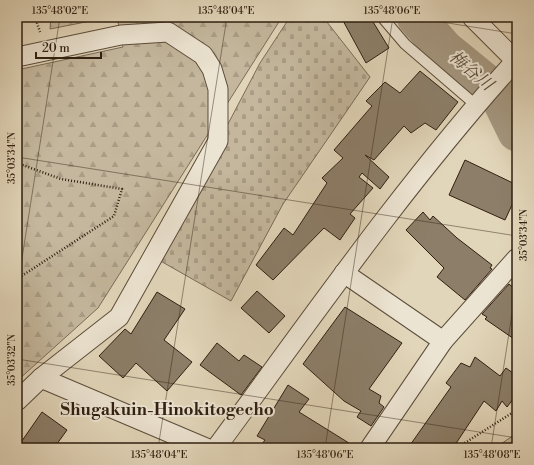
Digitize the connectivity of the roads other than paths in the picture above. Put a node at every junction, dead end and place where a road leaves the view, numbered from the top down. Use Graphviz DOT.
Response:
graph roads {
  1 [pos="382,17"];
  2 [pos="472,17"];
  3 [pos="17,57"];
  4 [pos="516,60"];
  5 [pos="477,106"];
  6 [pos="517,258"];
  7 [pos="344,273"];
  8 [pos="443,341"];
  9 [pos="41,378"];
  10 [pos="17,402"];
  11 [pos="206,448"];
  12 [pos="216,448"];
  13 [pos="370,448"];
  1 -- 5 [label="lane"];
  2 -- 4 [label="street"];
  3 -- 9 [label="street"];
  4 -- 5 [label="street"];
  5 -- 7 [label="street"];
  6 -- 8 [label="street"];
  7 -- 8 [label="street"];
  7 -- 12 [label="street"];
  8 -- 13 [label="street"];
  9 -- 10 [label="street"];
  9 -- 11 [label="street"];
}
